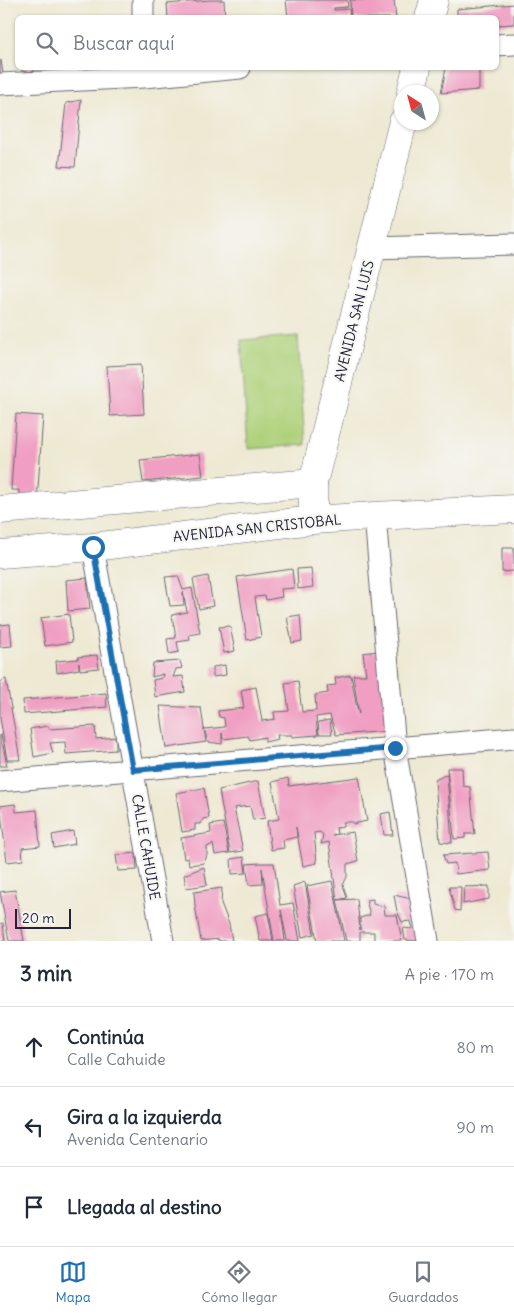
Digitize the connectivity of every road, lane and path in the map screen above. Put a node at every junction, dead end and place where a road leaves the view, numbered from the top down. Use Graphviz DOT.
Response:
graph roads {
  1 [pos="143,0"];
  2 [pos="434,0"];
  3 [pos="143,15"];
  4 [pos="431,15"];
  5 [pos="514,44"];
  6 [pos="499,45"];
  7 [pos="192,70"];
  8 [pos="416,70"];
  9 [pos="144,72"];
  10 [pos="0,84"];
  11 [pos="413,85"];
  12 [pos="401,130"];
  13 [pos="514,244"];
  14 [pos="372,248"];
  15 [pos="313,483"];
  16 [pos="10,509"];
  17 [pos="514,509"];
  18 [pos="374,516"];
  19 [pos="312,520"];
  20 [pos="93,547"];
  21 [pos="13,553"];
  22 [pos="514,738"];
  23 [pos="395,748"];
  24 [pos="133,770"];
  25 [pos="0,781"];
  26 [pos="163,941"];
  27 [pos="428,941"];
  1 -- 3 [label="street"];
  2 -- 4 [label="main road"];
  5 -- 6 [label="street"];
  7 -- 9 [label="street"];
  8 -- 11 [label="main road"];
  9 -- 10 [label="street"];
  12 -- 14 [label="main road, AVENIDA SAN LUIS"];
  13 -- 14 [label="street"];
  14 -- 15 [label="main road, AVENIDA SAN LUIS"];
  15 -- 16 [label="main road"];
  15 -- 19 [label="main road, AVENIDA SAN LUIS"];
  16 -- 21 [label="main road"];
  17 -- 18 [label="main road, AVENIDA SAN CRISTOBAL"];
  18 -- 19 [label="main road, AVENIDA SAN CRISTOBAL"];
  18 -- 23 [label="street"];
  19 -- 20 [label="main road, AVENIDA SAN CRISTOBAL"];
  20 -- 21 [label="main road, AVENIDA SAN CRISTOBAL"];
  20 -- 24 [label="street, CALLE CAHUIDE"];
  22 -- 23 [label="street"];
  23 -- 24 [label="street"];
  23 -- 27 [label="street"];
  24 -- 25 [label="street"];
  24 -- 26 [label="street, CALLE CAHUIDE"];
}
